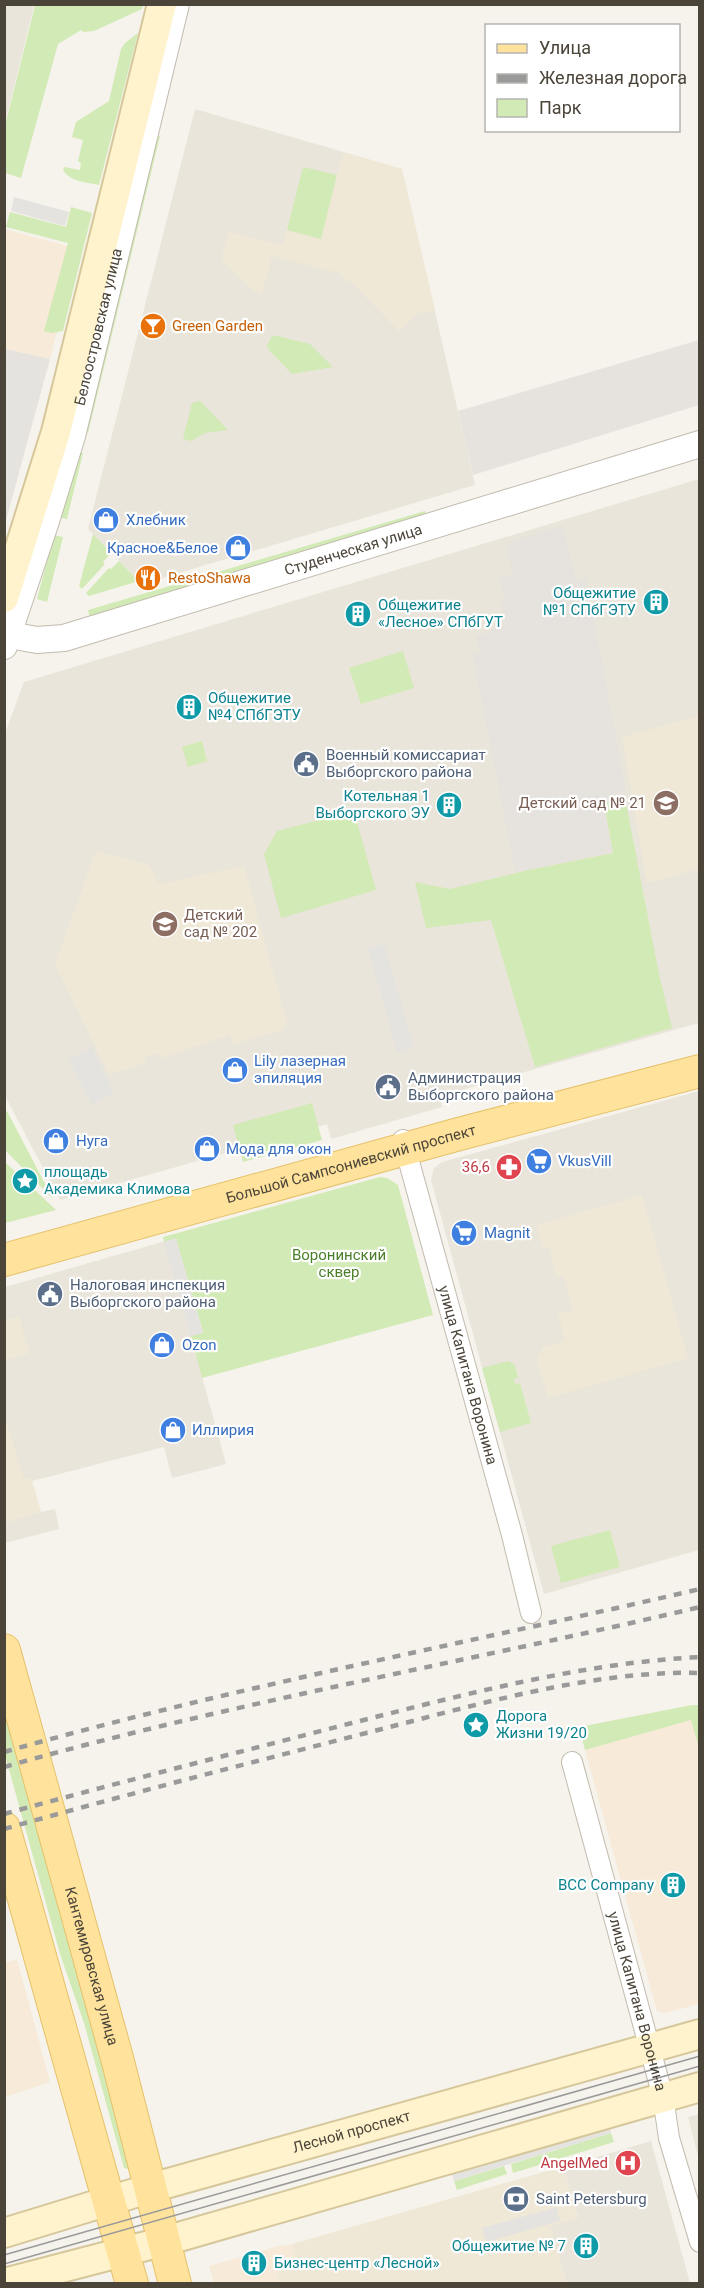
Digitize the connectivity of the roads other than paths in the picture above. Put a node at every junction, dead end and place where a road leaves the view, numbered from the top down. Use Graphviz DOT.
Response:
graph roads {
  1 [pos="162,4"];
  2 [pos="176,4"];
  3 [pos="699,444"];
  4 [pos="7,581"];
  5 [pos="6,639"];
  6 [pos="699,1059"];
  7 [pos="699,1071"];
  8 [pos="404,1144"];
  9 [pos="4,1248"];
  10 [pos="4,1260"];
  11 [pos="531,1613"];
  12 [pos="4,1650"];
  13 [pos="572,1762"];
  14 [pos="4,1828"];
  15 [pos="699,2034"];
  16 [pos="650,2048"];
  17 [pos="699,2087"];
  18 [pos="663,2097"];
  19 [pos="151,2188"];
  20 [pos="109,2200"];
  21 [pos="4,2234"];
  22 [pos="165,2241"];
  23 [pos="699,2242"];
  24 [pos="123,2251"];
  25 [pos="4,2283"];
  26 [pos="132,2283"];
  27 [pos="175,2283"];
  1 -- 4 [label="main road, Белоостровская улица"];
  2 -- 5 [label="street, Белоостровская улица"];
  3 -- 5 [label="street, Студенческая улица"];
  6 -- 8 [label="main road, Большой Сампсониевский проспект"];
  7 -- 8 [label="main road, Большой Сампсониевский проспект"];
  8 -- 9 [label="main road, Большой Сампсониевский проспект"];
  8 -- 10 [label="main road, Большой Сампсониевский проспект"];
  8 -- 11 [label="street, улица Капитана Воронина"];
  12 -- 19 [label="main road, Кантемировская улица"];
  13 -- 16 [label="street, улица Капитана Воронина"];
  14 -- 20 [label="main road"];
  15 -- 16 [label="main road, Лесной проспект"];
  16 -- 18 [label="street, улица Капитана Воронина"];
  16 -- 19 [label="main road, Лесной проспект"];
  17 -- 18 [label="main road"];
  18 -- 22 [label="main road"];
  18 -- 23 [label="street, улица Капитана Воронина"];
  19 -- 20 [label="main road, Лесной проспект"];
  19 -- 22 [label="main road, Кантемировская улица"];
  20 -- 21 [label="main road, Лесной проспект"];
  20 -- 24 [label="main road"];
  22 -- 24 [label="main road"];
  22 -- 27 [label="main road, Кантемировская улица"];
  24 -- 25 [label="main road"];
  24 -- 26 [label="main road"];
}
